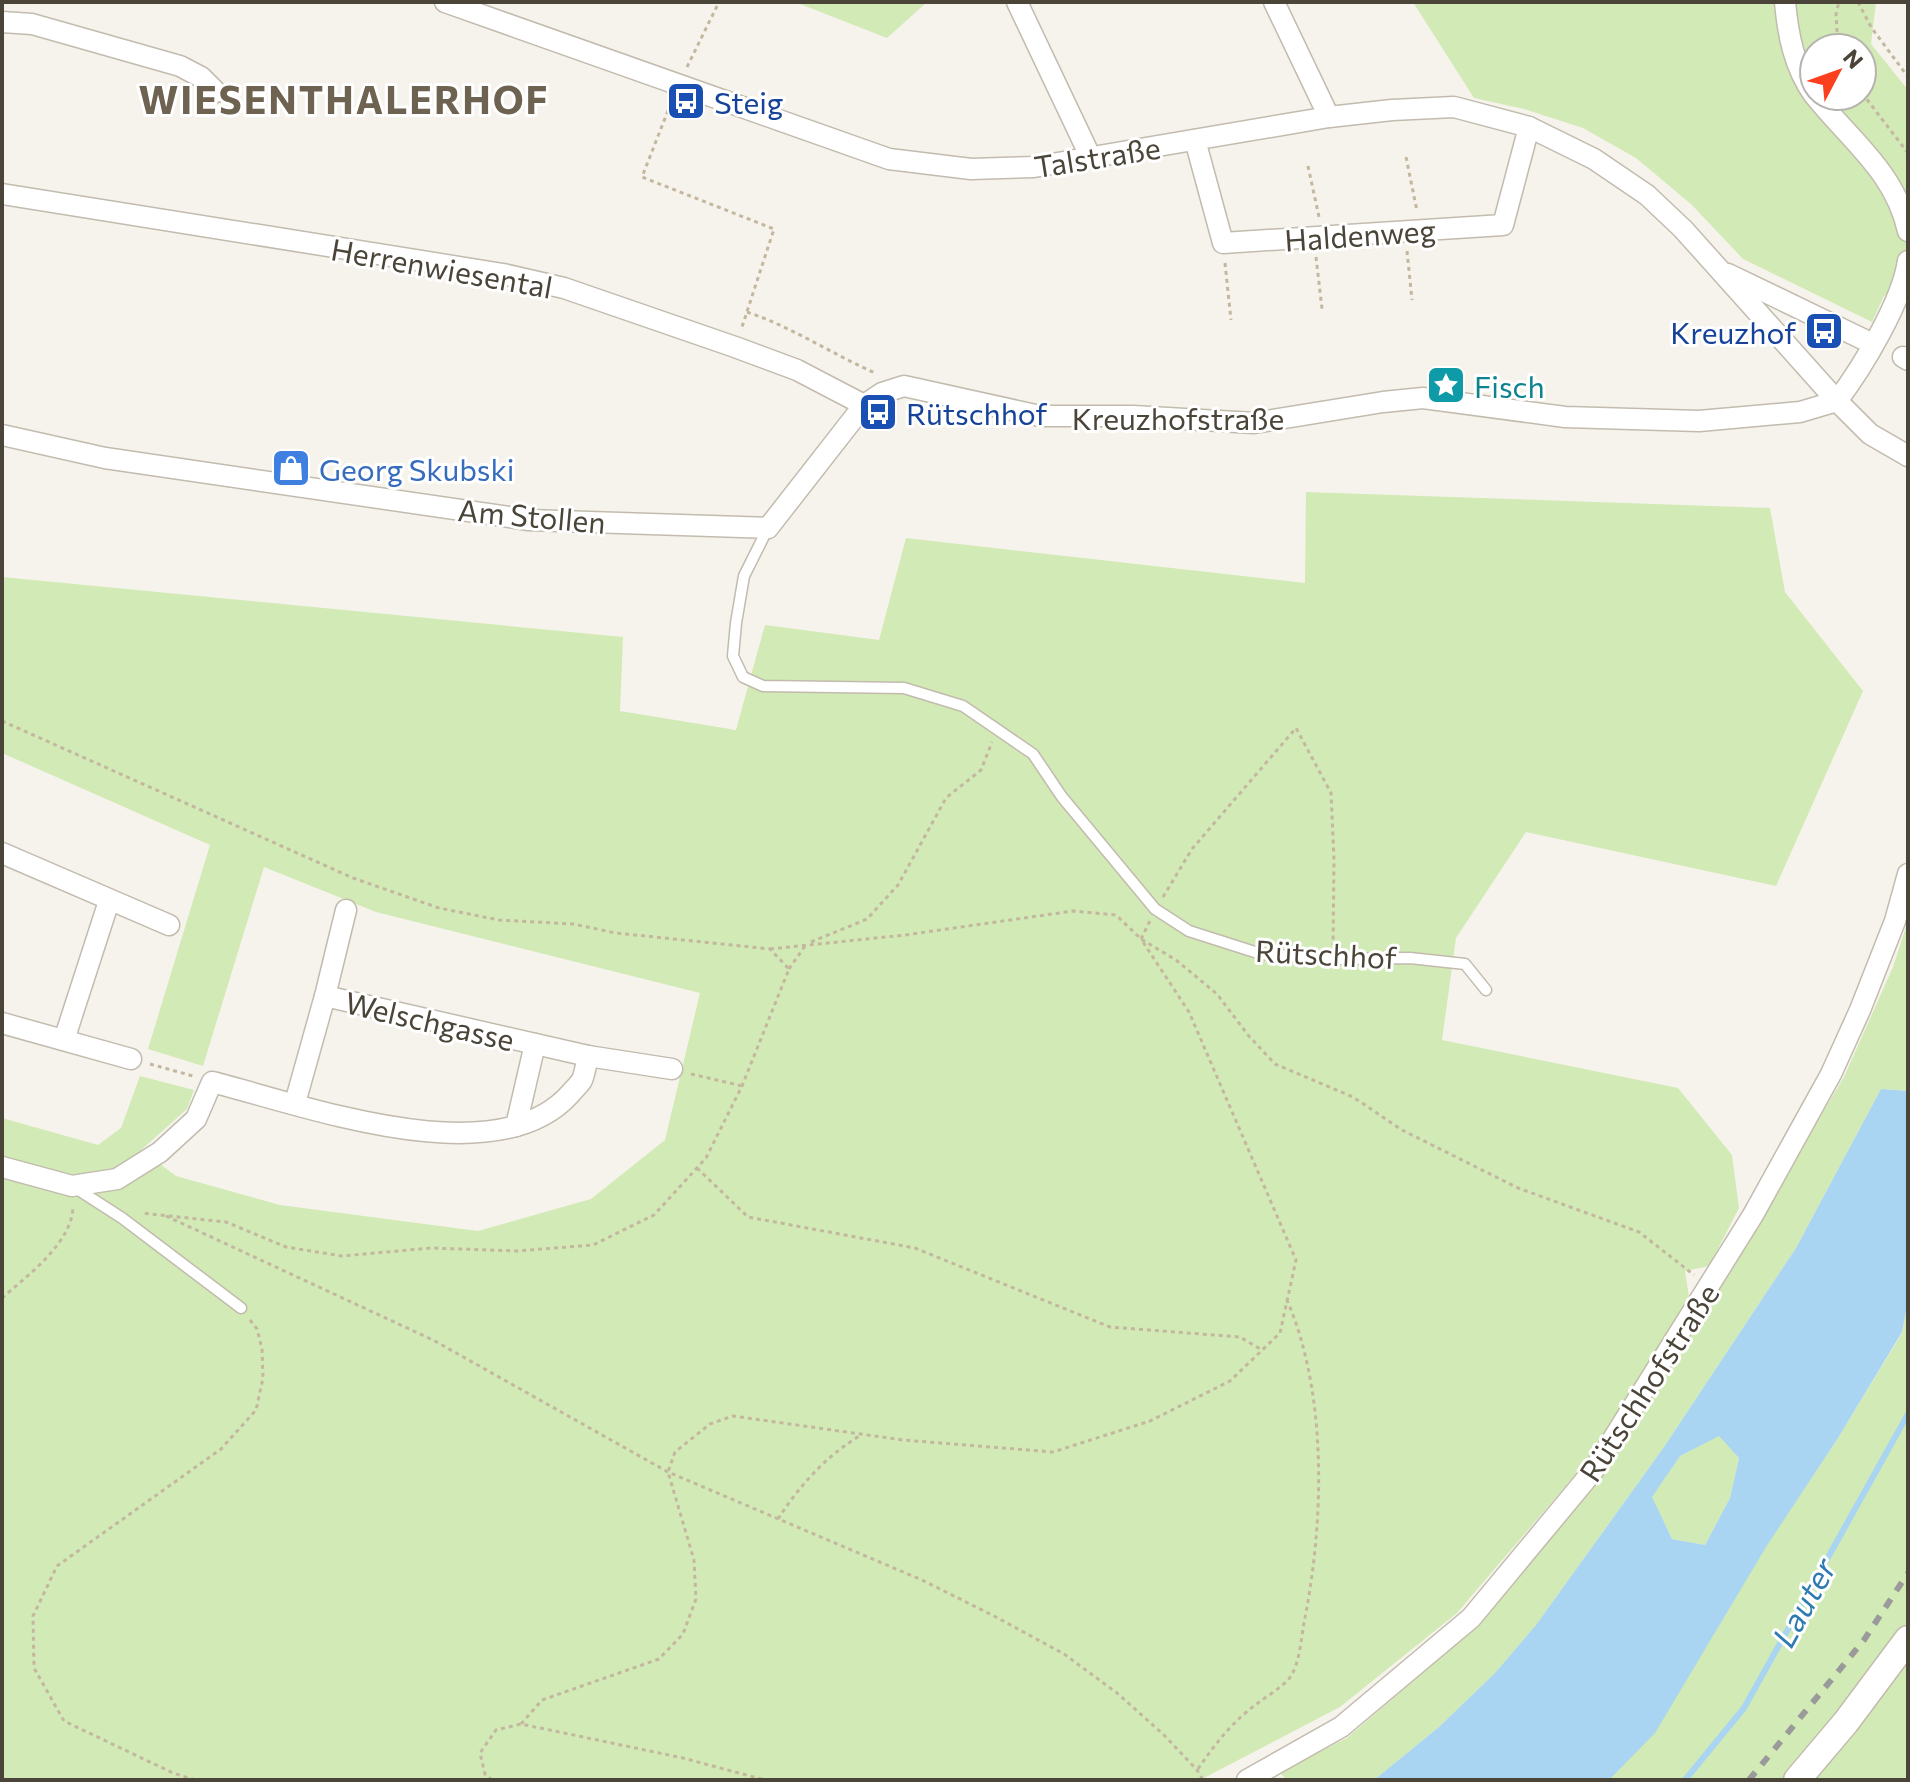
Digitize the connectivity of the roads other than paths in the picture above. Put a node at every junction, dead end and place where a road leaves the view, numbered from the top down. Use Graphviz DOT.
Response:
graph roads {
  1 [pos="445,2"];
  2 [pos="1017,2"];
  3 [pos="1274,2"];
  4 [pos="1785,2"];
  5 [pos="2,22"];
  6 [pos="1798,66"];
  7 [pos="216,92"];
  8 [pos="1829,112"];
  9 [pos="1329,117"];
  10 [pos="1529,127"];
  11 [pos="1195,140"];
  12 [pos="1091,158"];
  13 [pos="2,194"];
  14 [pos="1908,231"];
  15 [pos="1908,261"];
  16 [pos="1721,270"];
  17 [pos="1873,344"];
  18 [pos="1837,401"];
  19 [pos="864,405"];
  20 [pos="2,435"];
  21 [pos="1908,456"];
  22 [pos="768,528"];
  23 [pos="2,853"];
  24 [pos="1908,874"];
  25 [pos="109,901"];
  26 [pos="346,910"];
  27 [pos="169,925"];
  28 [pos="1486,990"];
  29 [pos="325,996"];
  30 [pos="2,1023"];
  31 [pos="64,1040"];
  32 [pos="535,1044"];
  33 [pos="588,1056"];
  34 [pos="131,1059"];
  35 [pos="672,1069"];
  36 [pos="295,1103"];
  37 [pos="516,1126"];
  38 [pos="2,1167"];
  39 [pos="72,1186"];
  40 [pos="241,1308"];
  41 [pos="1908,1639"];
  42 [pos="1247,1780"];
  43 [pos="1797,1780"];
  1 -- 12 [label="street, Talstraße"];
  2 -- 12 [label="street"];
  3 -- 9 [label="street"];
  4 -- 6 [label="street"];
  5 -- 7 [label="street"];
  8 -- 14 [label="street"];
  9 -- 10 [label="street, Talstraße"];
  9 -- 11 [label="street, Talstraße"];
  10 -- 11 [label="street, Haldenweg"];
  10 -- 16 [label="street, Talstraße"];
  11 -- 12 [label="street, Talstraße"];
  13 -- 19 [label="street, Herrenwiesental"];
  15 -- 17 [label="street"];
  16 -- 17 [label="street, Talstraße"];
  16 -- 18 [label="street, Talstraße"];
  17 -- 18 [label="street"];
  18 -- 19 [label="street, Kreuzhofstraße"];
  18 -- 21 [label="street"];
  19 -- 22 [label="street"];
  20 -- 22 [label="street, Am Stollen"];
  22 -- 28 [label="lane, Rütschhof"];
  23 -- 25 [label="street"];
  24 -- 42 [label="street, Rütschhofstraße"];
  25 -- 27 [label="street"];
  25 -- 31 [label="street"];
  26 -- 29 [label="street, Welschgasse"];
  29 -- 32 [label="street, Welschgasse"];
  29 -- 36 [label="street, Welschgasse"];
  30 -- 31 [label="street"];
  31 -- 34 [label="street"];
  32 -- 33 [label="street, Welschgasse"];
  32 -- 37 [label="street, Welschgasse"];
  33 -- 35 [label="street, Welschgasse"];
  33 -- 37 [label="street"];
  36 -- 37 [label="street"];
  36 -- 39 [label="street"];
  38 -- 39 [label="street"];
  39 -- 40 [label="lane"];
  41 -- 43 [label="street"];
}
